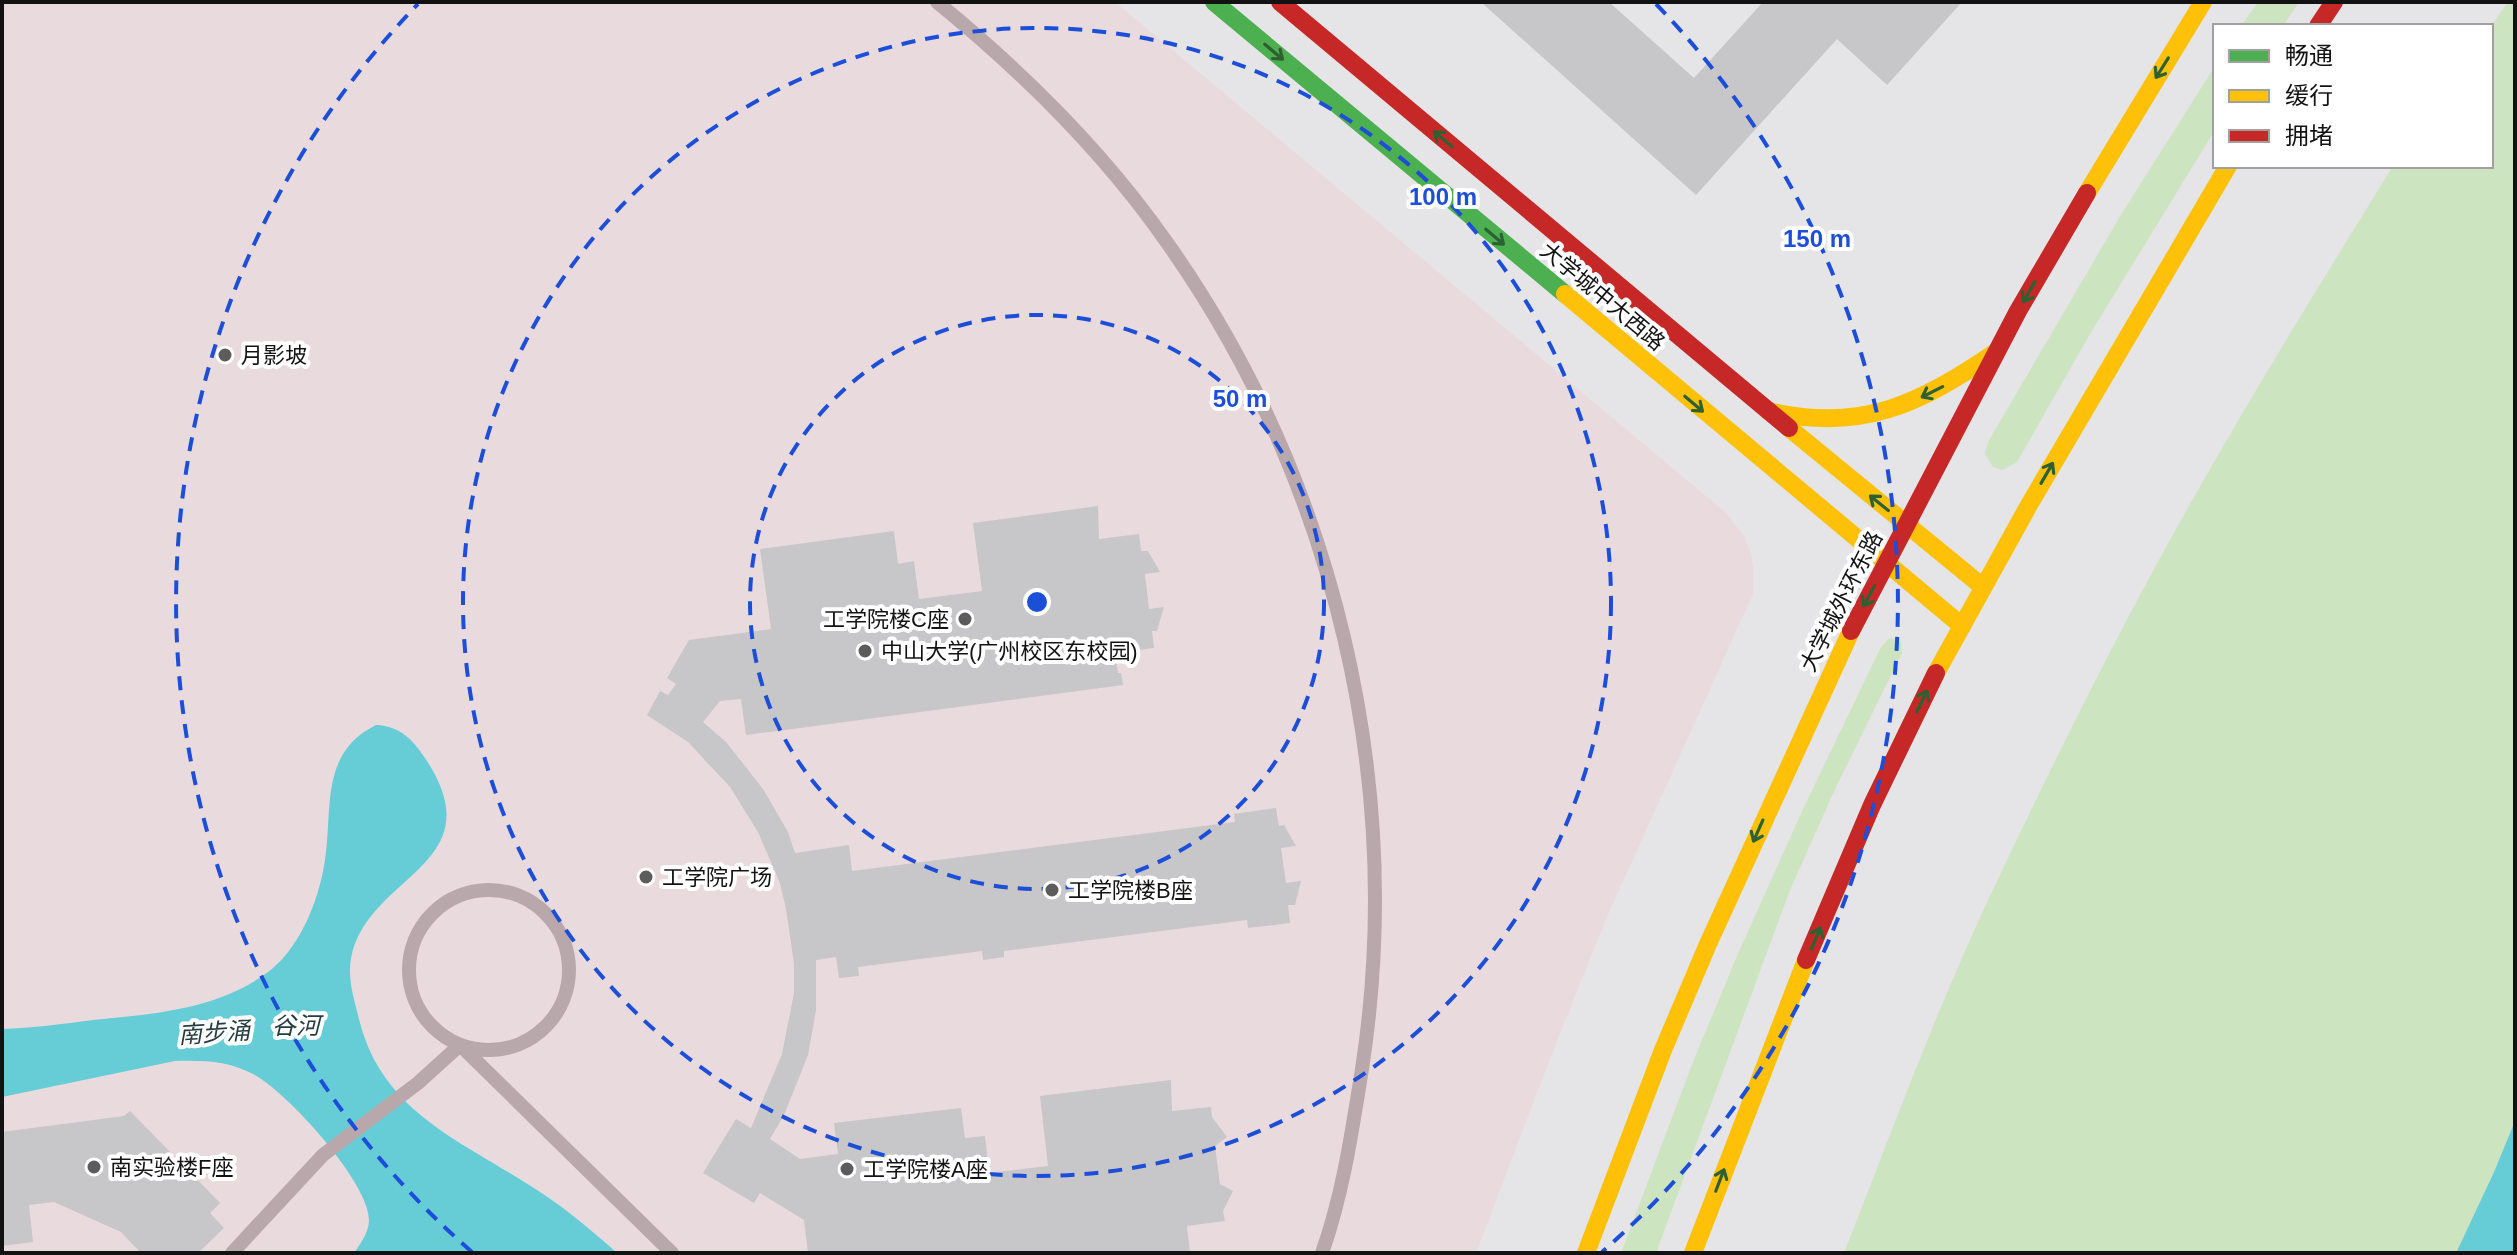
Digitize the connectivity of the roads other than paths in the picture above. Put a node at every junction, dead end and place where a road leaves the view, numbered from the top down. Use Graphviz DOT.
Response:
graph roads {
  1 [pos="937,2"];
  2 [pos="1214,2"];
  3 [pos="1280,2"];
  4 [pos="2203,2"];
  5 [pos="2334,2"];
  6 [pos="2319,24"];
  7 [pos="2227,168"];
  8 [pos="1998,350"];
  9 [pos="1768,411"];
  10 [pos="1906,525"];
  11 [pos="1886,564"];
  12 [pos="1983,587"];
  13 [pos="1962,626"];
  14 [pos="460,1045"];
  15 [pos="232,1253"];
  16 [pos="672,1253"];
  17 [pos="1322,1253"];
  18 [pos="1586,1253"];
  19 [pos="1693,1253"];
  1 -- 17 [label="lane"];
  2 -- 11 [label="main road, 大学城中大西路, one-way"];
  9 -- 3 [label="main road, 大学城中大西路, one-way"];
  4 -- 8 [label="main road, 大学城外环东路, one-way"];
  5 -- 6 [label="main road"];
  12 -- 7 [label="main road, one-way"];
  8 -- 9 [label="main road, one-way"];
  8 -- 10 [label="main road, 大学城外环东路"];
  10 -- 9 [label="main road, 大学城中大西路, one-way"];
  10 -- 11 [label="main road, 大学城外环东路"];
  10 -- 12 [label="main road, 大学城中大西路"];
  11 -- 13 [label="main road, 大学城中大西路"];
  11 -- 18 [label="main road, 大学城外环东路, one-way"];
  12 -- 13 [label="main road"];
  19 -- 13 [label="main road, one-way"];
  14 -- 14 [label="lane"];
  14 -- 15 [label="lane"];
  14 -- 16 [label="lane"];
}
